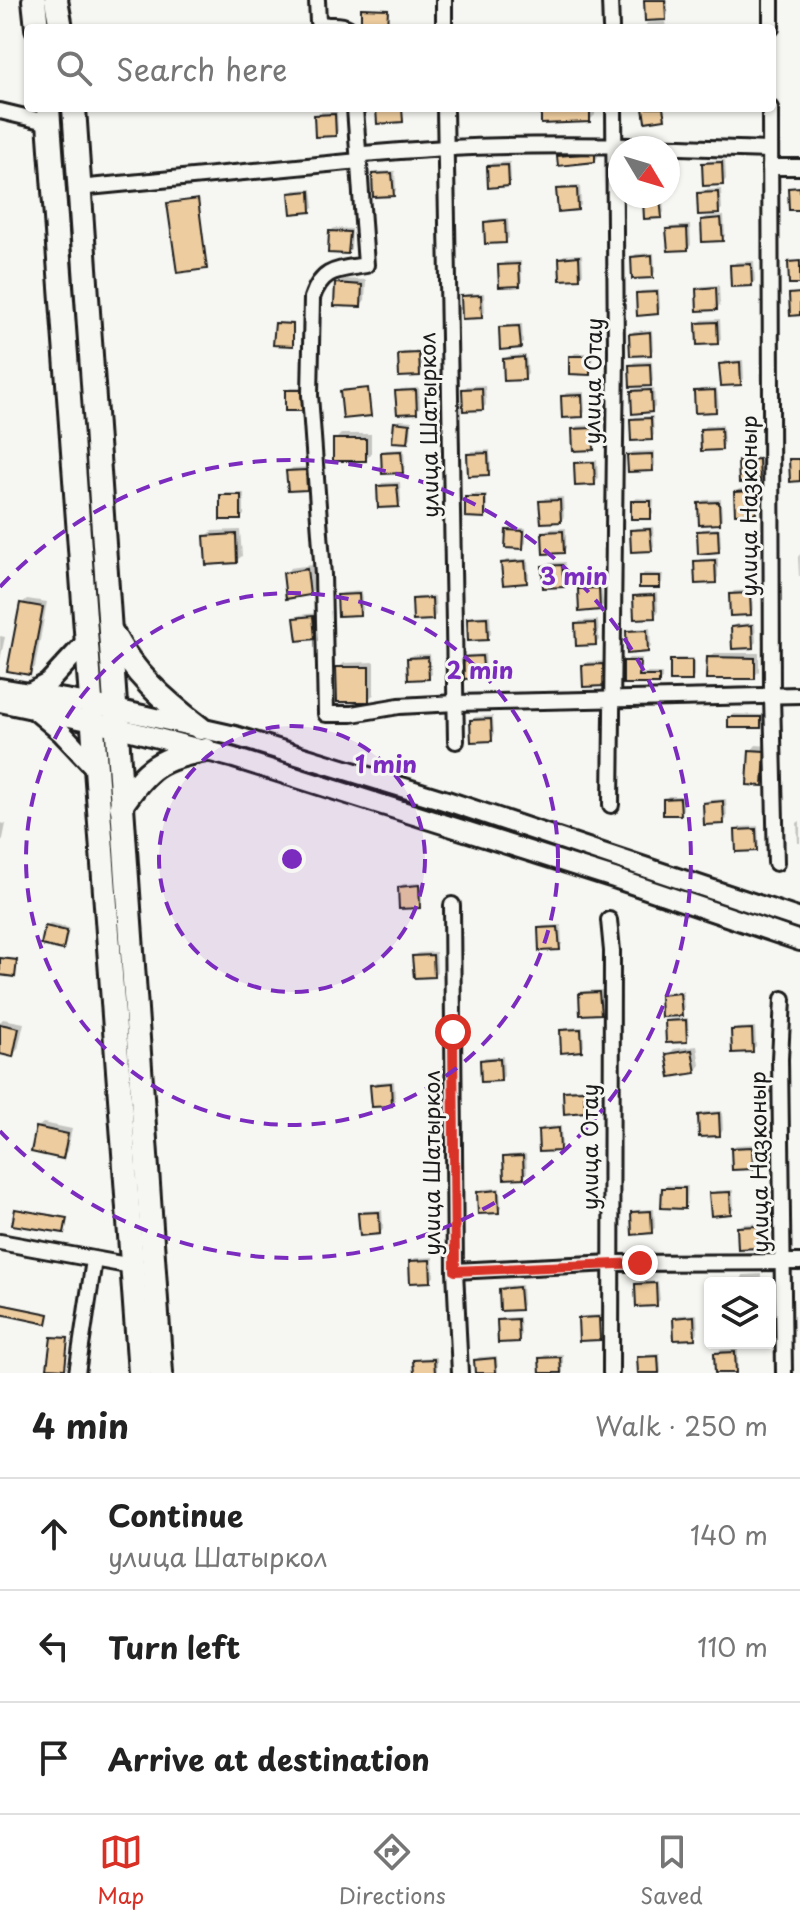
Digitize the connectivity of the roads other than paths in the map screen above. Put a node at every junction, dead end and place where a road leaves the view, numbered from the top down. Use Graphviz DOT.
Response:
graph roads {
  1 [pos="34,0"];
  2 [pos="56,0"];
  3 [pos="317,0"];
  4 [pos="444,0"];
  5 [pos="610,0"];
  6 [pos="771,0"];
  7 [pos="37,24"];
  8 [pos="60,24"];
  9 [pos="321,24"];
  10 [pos="321,24"];
  11 [pos="342,24"];
  12 [pos="444,24"];
  13 [pos="611,24"];
  14 [pos="771,24"];
  15 [pos="0,111"];
  16 [pos="74,112"];
  17 [pos="355,112"];
  18 [pos="445,112"];
  19 [pos="614,112"];
  20 [pos="770,112"];
  21 [pos="49,116"];
  22 [pos="616,136"];
  23 [pos="608,144"];
  24 [pos="446,146"];
  25 [pos="680,146"];
  26 [pos="770,150"];
  27 [pos="359,161"];
  28 [pos="770,167"];
  29 [pos="800,167"];
  30 [pos="78,188"];
  31 [pos="616,208"];
  32 [pos="109,627"];
  33 [pos="85,643"];
  34 [pos="0,688"];
  35 [pos="772,695"];
  36 [pos="800,695"];
  37 [pos="614,698"];
  38 [pos="32,701"];
  39 [pos="0,702"];
  40 [pos="456,703"];
  41 [pos="90,712"];
  42 [pos="115,718"];
  43 [pos="200,728"];
  44 [pos="235,736"];
  45 [pos="456,741"];
  46 [pos="206,750"];
  47 [pos="234,758"];
  48 [pos="94,767"];
  49 [pos="611,805"];
  50 [pos="121,806"];
  51 [pos="776,863"];
  52 [pos="452,905"];
  53 [pos="800,919"];
  54 [pos="609,920"];
  55 [pos="800,941"];
  56 [pos="783,999"];
  57 [pos="0,1242"];
  58 [pos="94,1260"];
  59 [pos="783,1262"];
  60 [pos="800,1262"];
  61 [pos="612,1263"];
  62 [pos="132,1266"];
  63 [pos="455,1271"];
  64 [pos="77,1373"];
  65 [pos="140,1373"];
  66 [pos="161,1373"];
  67 [pos="460,1373"];
  68 [pos="611,1373"];
  69 [pos="784,1373"];
  1 -- 7 [label="highway"];
  2 -- 8 [label="highway"];
  3 -- 9 [label="street"];
  4 -- 12 [label="street"];
  5 -- 13 [label="street"];
  6 -- 14 [label="street"];
  10 -- 11 [label="street"];
  15 -- 21 [label="street"];
  16 -- 30 [label="highway"];
  17 -- 27 [label="street"];
  18 -- 24 [label="street, улица Шатыркол"];
  19 -- 22 [label="street, улица Отау"];
  20 -- 26 [label="street, улица Назконыр"];
  21 -- 33 [label="highway"];
  23 -- 24 [label="street"];
  24 -- 27 [label="street"];
  24 -- 40 [label="street, улица Шатыркол"];
  25 -- 26 [label="street"];
  26 -- 28 [label="street, улица Назконыр"];
  27 -- 30 [label="street"];
  27 -- 40 [label="street"];
  28 -- 29 [label="street"];
  28 -- 35 [label="street, улица Назконыр"];
  30 -- 32 [label="highway"];
  31 -- 37 [label="street, улица Отау"];
  32 -- 42 [label="highway"];
  32 -- 43 [label="highway"];
  33 -- 38 [label="main road"];
  33 -- 41 [label="highway"];
  34 -- 38 [label="main road"];
  35 -- 36 [label="street"];
  35 -- 37 [label="street"];
  35 -- 51 [label="street, улица Назконыр"];
  37 -- 40 [label="street"];
  37 -- 49 [label="street, улица Отау"];
  38 -- 39 [label="main road"];
  38 -- 41 [label="main road"];
  38 -- 48 [label="main road"];
  40 -- 45 [label="street, улица Шатыркол"];
  41 -- 42 [label="main road"];
  41 -- 48 [label="highway"];
  42 -- 43 [label="main road"];
  42 -- 46 [label="main road"];
  42 -- 50 [label="highway"];
  43 -- 44 [label="main road"];
  44 -- 47 [label="main road"];
  44 -- 53 [label="main road"];
  46 -- 47 [label="main road"];
  46 -- 50 [label="highway"];
  47 -- 55 [label="main road"];
  48 -- 62 [label="highway"];
  50 -- 66 [label="highway"];
  52 -- 63 [label="street, улица Шатыркол"];
  54 -- 61 [label="street, улица Отау"];
  56 -- 59 [label="street, улица Назконыр"];
  57 -- 58 [label="street"];
  58 -- 62 [label="street"];
  58 -- 64 [label="street"];
  59 -- 60 [label="street"];
  59 -- 61 [label="street"];
  59 -- 69 [label="street, улица Назконыр"];
  61 -- 63 [label="street"];
  61 -- 68 [label="street, улица Отау"];
  62 -- 65 [label="highway"];
  63 -- 67 [label="street, улица Шатыркол"];
}
